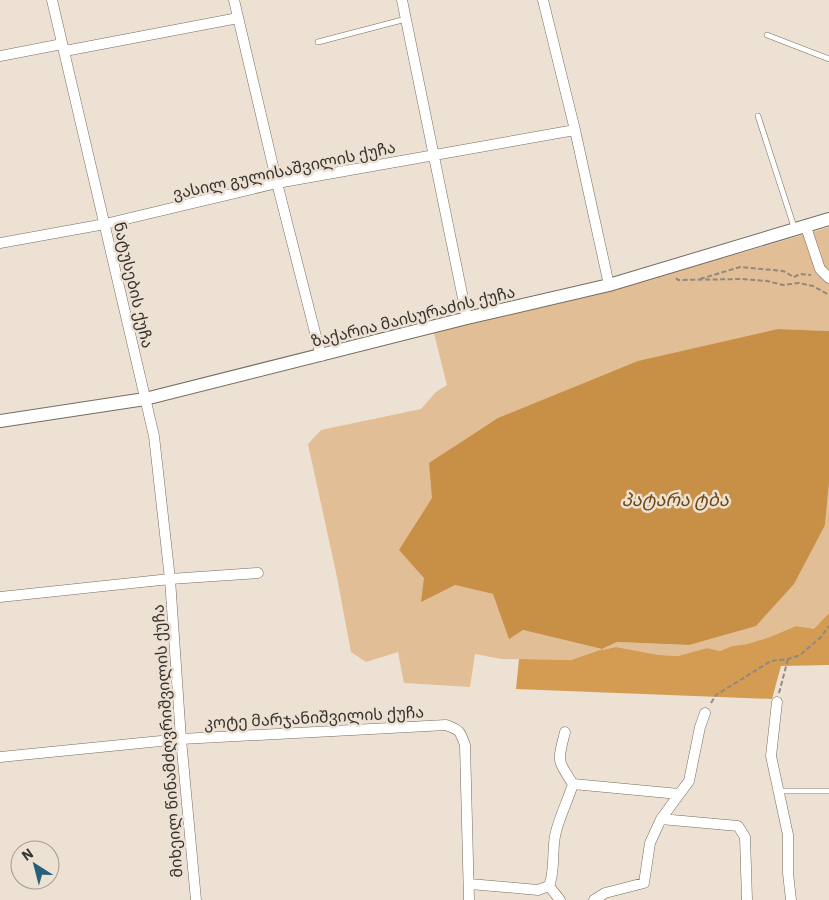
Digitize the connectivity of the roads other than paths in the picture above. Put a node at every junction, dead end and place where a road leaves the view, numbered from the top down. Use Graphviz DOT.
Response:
graph roads {
  1 [pos="52,0"];
  2 [pos="234,0"];
  3 [pos="402,0"];
  4 [pos="543,0"];
  5 [pos="238,18"];
  6 [pos="406,19"];
  7 [pos="767,35"];
  8 [pos="318,42"];
  9 [pos="64,47"];
  10 [pos="0,56"];
  11 [pos="829,59"];
  12 [pos="758,116"];
  13 [pos="575,130"];
  14 [pos="433,155"];
  15 [pos="277,183"];
  16 [pos="829,219"];
  17 [pos="104,224"];
  18 [pos="800,228"];
  19 [pos="0,243"];
  20 [pos="829,278"];
  21 [pos="609,285"];
  22 [pos="467,318"];
  23 [pos="320,356"];
  24 [pos="145,399"];
  25 [pos="0,421"];
  26 [pos="258,573"];
  27 [pos="170,579"];
  28 [pos="0,597"];
  29 [pos="777,702"];
  30 [pos="705,713"];
  31 [pos="565,732"];
  32 [pos="181,739"];
  33 [pos="0,757"];
  34 [pos="573,784"];
  35 [pos="778,791"];
  36 [pos="829,791"];
  37 [pos="679,794"];
  38 [pos="661,818"];
  39 [pos="470,884"];
  40 [pos="549,886"];
  41 [pos="196,900"];
  42 [pos="469,900"];
  43 [pos="560,900"];
  44 [pos="594,900"];
  45 [pos="747,900"];
  46 [pos="791,900"];
  1 -- 9 [label="street, ნატუსების ქუჩა"];
  2 -- 5 [label="street"];
  3 -- 6 [label="street"];
  4 -- 13 [label="street"];
  5 -- 9 [label="street"];
  5 -- 15 [label="street"];
  6 -- 8 [label="lane"];
  6 -- 14 [label="street"];
  7 -- 11 [label="lane"];
  9 -- 10 [label="street"];
  9 -- 17 [label="street, ნატუსების ქუჩა"];
  12 -- 18 [label="lane"];
  13 -- 14 [label="street, ვასილ გულისაშვილის ქუჩა"];
  13 -- 21 [label="street"];
  14 -- 15 [label="street, ვასილ გულისაშვილის ქუჩა"];
  14 -- 22 [label="street"];
  15 -- 17 [label="street, ვასილ გულისაშვილის ქუჩა"];
  15 -- 23 [label="street"];
  16 -- 18 [label="street, ზაქარია მაისურაძის ქუჩა"];
  17 -- 19 [label="street, ვასილ გულისაშვილის ქუჩა"];
  17 -- 24 [label="street, ნატუსების ქუჩა"];
  18 -- 20 [label="street"];
  18 -- 21 [label="street, ზაქარია მაისურაძის ქუჩა"];
  21 -- 22 [label="street, ზაქარია მაისურაძის ქუჩა"];
  22 -- 23 [label="street, ზაქარია მაისურაძის ქუჩა"];
  23 -- 24 [label="street, ზაქარია მაისურაძის ქუჩა"];
  24 -- 25 [label="street, ზაქარია მაისურაძის ქუჩა"];
  24 -- 27 [label="street, ნატუსების ქუჩა"];
  26 -- 27 [label="street"];
  27 -- 28 [label="street"];
  27 -- 32 [label="street, მიხეილ წინამძღვრიშვილის ქუჩა"];
  29 -- 35 [label="street"];
  30 -- 37 [label="street"];
  31 -- 34 [label="street"];
  32 -- 33 [label="street, კოტე მარჯანიშვილის ქუჩა"];
  32 -- 39 [label="street, კოტე მარჯანიშვილის ქუჩა"];
  32 -- 41 [label="street, მიხეილ წინამძღვრიშვილის ქუჩა"];
  34 -- 37 [label="street"];
  34 -- 40 [label="street"];
  35 -- 36 [label="lane"];
  35 -- 46 [label="street"];
  37 -- 38 [label="street"];
  38 -- 44 [label="street"];
  38 -- 45 [label="street"];
  39 -- 40 [label="street"];
  39 -- 42 [label="street, კოტე მარჯანიშვილის ქუჩა"];
  40 -- 43 [label="street"];
}
